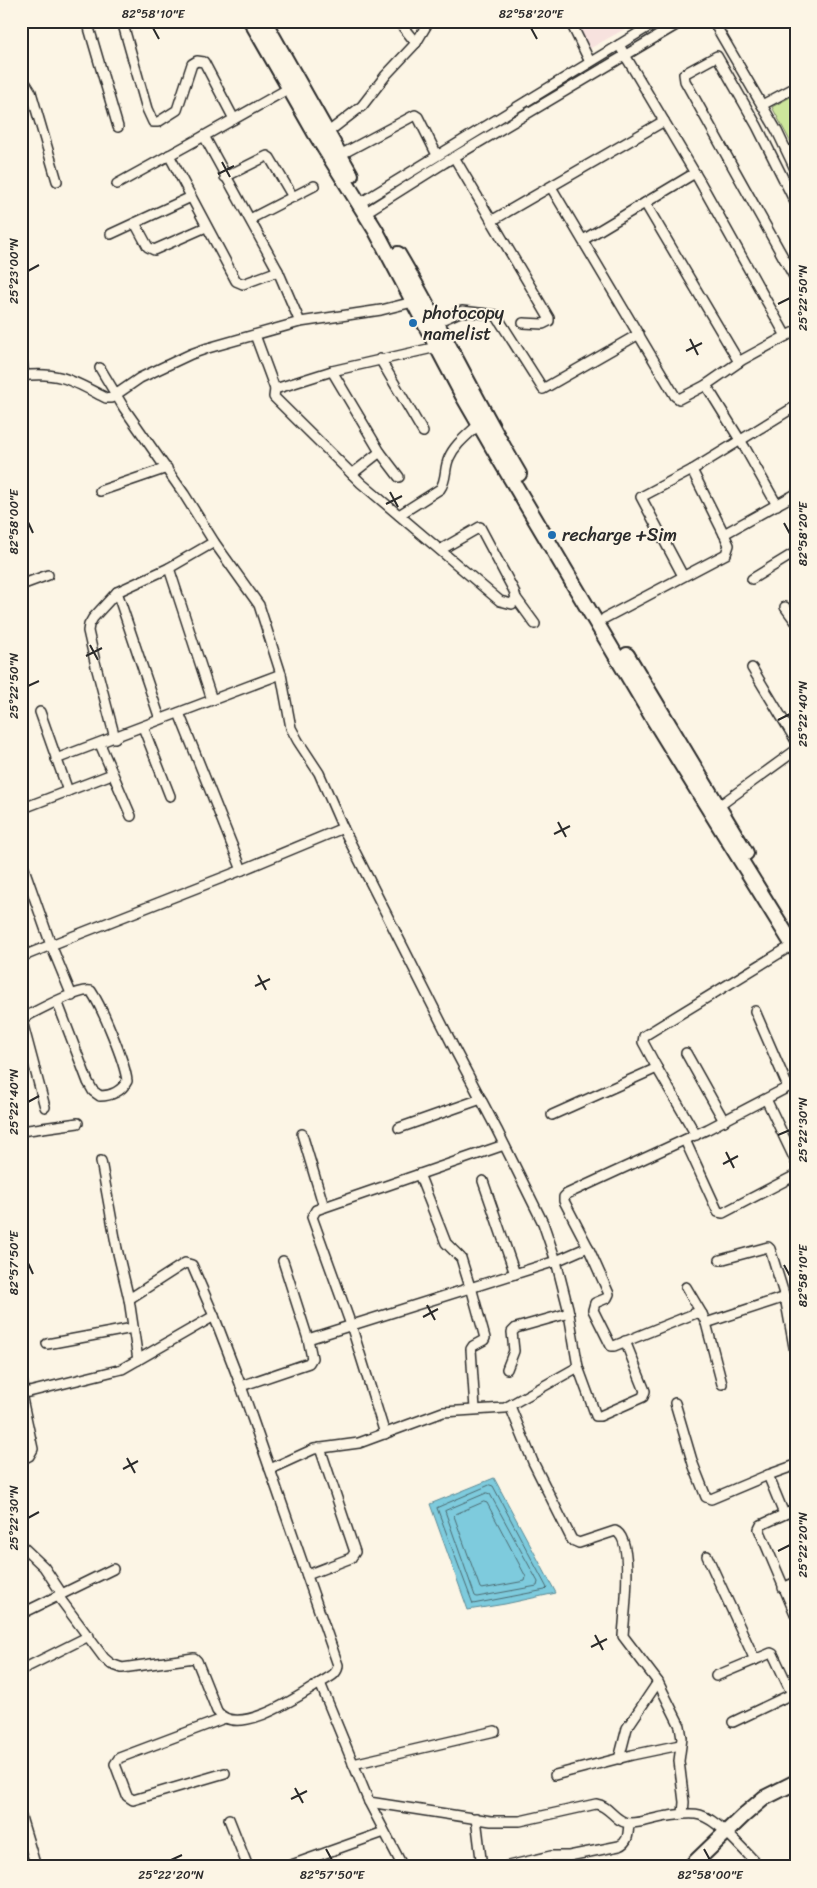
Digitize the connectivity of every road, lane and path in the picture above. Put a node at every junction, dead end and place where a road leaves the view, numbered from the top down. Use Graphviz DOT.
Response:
graph roads {
  1 [pos="87,21"];
  2 [pos="122,21"];
  3 [pos="251,21"];
  4 [pos="264,21"];
  5 [pos="398,21"];
  6 [pos="429,21"];
  7 [pos="570,21"];
  8 [pos="658,21"];
  9 [pos="683,21"];
  10 [pos="713,21"];
  11 [pos="416,43"];
  12 [pos="619,45"];
  13 [pos="625,56"];
  14 [pos="590,62"];
  15 [pos="21,84"];
  16 [pos="294,86"];
  17 [pos="796,87"];
  18 [pos="762,105"];
  19 [pos="234,119"];
  20 [pos="770,119"];
  21 [pos="664,121"];
  22 [pos="757,126"];
  23 [pos="118,128"];
  24 [pos="327,133"];
  25 [pos="204,136"];
  26 [pos="169,155"];
  27 [pos="340,155"];
  28 [pos="437,155"];
  29 [pos="454,157"];
  30 [pos="796,171"];
  31 [pos="695,173"];
  32 [pos="225,176"];
  33 [pos="57,181"];
  34 [pos="118,184"];
  35 [pos="314,186"];
  36 [pos="551,187"];
  37 [pos="191,197"];
  38 [pos="293,197"];
  39 [pos="645,203"];
  40 [pos="368,204"];
  41 [pos="796,204"];
  42 [pos="250,219"];
  43 [pos="493,220"];
  44 [pos="135,223"];
  45 [pos="206,227"];
  46 [pos="111,234"];
  47 [pos="583,240"];
  48 [pos="278,271"];
  49 [pos="796,280"];
  50 [pos="413,302"];
  51 [pos="300,322"];
  52 [pos="437,322"];
  53 [pos="523,323"];
  54 [pos="796,331"];
  55 [pos="639,334"];
  56 [pos="255,335"];
  57 [pos="786,336"];
  58 [pos="437,347"];
  59 [pos="21,354"];
  60 [pos="380,359"];
  61 [pos="739,362"];
  62 [pos="100,368"];
  63 [pos="332,371"];
  64 [pos="23,376"];
  65 [pos="706,385"];
  66 [pos="275,389"];
  67 [pos="116,396"];
  68 [pos="796,406"];
  69 [pos="479,424"];
  70 [pos="422,432"];
  71 [pos="740,440"];
  72 [pos="380,452"];
  73 [pos="167,468"];
  74 [pos="692,470"];
  75 [pos="352,474"];
  76 [pos="399,478"];
  77 [pos="100,491"];
  78 [pos="796,494"];
  79 [pos="777,504"];
  80 [pos="399,515"];
  81 [pos="724,534"];
  82 [pos="214,542"];
  83 [pos="440,550"];
  84 [pos="796,552"];
  85 [pos="169,568"];
  86 [pos="48,574"];
  87 [pos="683,576"];
  88 [pos="752,579"];
  89 [pos="21,585"];
  90 [pos="117,592"];
  91 [pos="516,598"];
  92 [pos="785,607"];
  93 [pos="605,618"];
  94 [pos="796,622"];
  95 [pos="535,624"];
  96 [pos="752,668"];
  97 [pos="281,674"];
  98 [pos="212,700"];
  99 [pos="40,712"];
  100 [pos="179,713"];
  101 [pos="160,719"];
  102 [pos="143,727"];
  103 [pos="115,738"];
  104 [pos="796,742"];
  105 [pos="100,744"];
  106 [pos="796,750"];
  107 [pos="56,760"];
  108 [pos="112,774"];
  109 [pos="68,791"];
  110 [pos="170,796"];
  111 [pos="719,806"];
  112 [pos="21,809"];
  113 [pos="131,816"];
  114 [pos="343,828"];
  115 [pos="21,860"];
  116 [pos="242,870"];
  117 [pos="26,887"];
  118 [pos="795,943"];
  119 [pos="51,945"];
  120 [pos="21,958"];
  121 [pos="72,996"];
  122 [pos="57,1001"];
  123 [pos="755,1011"];
  124 [pos="686,1053"];
  125 [pos="657,1068"];
  126 [pos="792,1085"];
  127 [pos="481,1099"];
  128 [pos="766,1099"];
  129 [pos="45,1107"];
  130 [pos="552,1115"];
  131 [pos="724,1121"];
  132 [pos="78,1123"];
  133 [pos="400,1128"];
  134 [pos="21,1131"];
  135 [pos="302,1134"];
  136 [pos="696,1135"];
  137 [pos="685,1140"];
  138 [pos="504,1145"];
  139 [pos="101,1161"];
  140 [pos="796,1162"];
  141 [pos="420,1174"];
  142 [pos="796,1175"];
  143 [pos="483,1181"];
  144 [pos="324,1207"];
  145 [pos="588,1247"];
  146 [pos="720,1260"];
  147 [pos="283,1261"];
  148 [pos="556,1261"];
  149 [pos="514,1274"];
  150 [pos="470,1287"];
  151 [pos="686,1288"];
  152 [pos="785,1297"];
  153 [pos="129,1299"];
  154 [pos="569,1313"];
  155 [pos="702,1314"];
  156 [pos="214,1316"];
  157 [pos="706,1323"];
  158 [pos="351,1325"];
  159 [pos="133,1328"];
  160 [pos="308,1339"];
  161 [pos="625,1341"];
  162 [pos="47,1344"];
  163 [pos="796,1358"];
  164 [pos="138,1360"];
  165 [pos="578,1367"];
  166 [pos="507,1369"];
  167 [pos="21,1374"];
  168 [pos="722,1384"];
  169 [pos="241,1386"];
  170 [pos="22,1393"];
  171 [pos="675,1403"];
  172 [pos="510,1406"];
  173 [pos="475,1410"];
  174 [pos="385,1434"];
  175 [pos="320,1448"];
  176 [pos="21,1460"];
  177 [pos="796,1465"];
  178 [pos="270,1469"];
  179 [pos="768,1475"];
  180 [pos="796,1509"];
  181 [pos="784,1514"];
  182 [pos="21,1545"];
  183 [pos="707,1556"];
  184 [pos="113,1569"];
  185 [pos="307,1575"];
  186 [pos="796,1582"];
  187 [pos="784,1588"];
  188 [pos="60,1595"];
  189 [pos="21,1614"];
  190 [pos="796,1616"];
  191 [pos="89,1636"];
  192 [pos="755,1660"];
  193 [pos="21,1670"];
  194 [pos="716,1676"];
  195 [pos="658,1682"];
  196 [pos="320,1683"];
  197 [pos="794,1693"];
  198 [pos="224,1718"];
  199 [pos="733,1722"];
  200 [pos="495,1731"];
  201 [pos="680,1746"];
  202 [pos="619,1759"];
  203 [pos="353,1764"];
  204 [pos="225,1773"];
  205 [pos="556,1776"];
  206 [pos="796,1782"];
  207 [pos="369,1802"];
  208 [pos="683,1814"];
  209 [pos="21,1817"];
  210 [pos="476,1818"];
  211 [pos="229,1820"];
  212 [pos="629,1823"];
  213 [pos="384,1832"];
  214 [pos="725,1832"];
  215 [pos="36,1867"];
  216 [pos="248,1867"];
  217 [pos="286,1867"];
  218 [pos="403,1867"];
  219 [pos="482,1867"];
  220 [pos="504,1867"];
  221 [pos="690,1867"];
  222 [pos="760,1867"];
  1 -- 23 [label="street"];
  2 -- 19 [label="street"];
  3 -- 16 [label="street"];
  4 -- 16 [label="street"];
  5 -- 11 [label="street"];
  6 -- 11 [label="street"];
  7 -- 14 [label="street"];
  8 -- 12 [label="street"];
  9 -- 13 [label="street"];
  10 -- 18 [label="street"];
  11 -- 24 [label="street"];
  12 -- 13 [label="street"];
  12 -- 14 [label="street"];
  13 -- 21 [label="street"];
  13 -- 29 [label="street"];
  14 -- 28 [label="street"];
  15 -- 33 [label="street"];
  16 -- 19 [label="street"];
  16 -- 24 [label="street"];
  16 -- 50 [label="street"];
  17 -- 18 [label="street"];
  18 -- 20 [label="street"];
  19 -- 25 [label="street"];
  20 -- 22 [label="street"];
  20 -- 30 [label="street"];
  21 -- 31 [label="street"];
  21 -- 36 [label="street"];
  22 -- 41 [label="street"];
  22 -- 49 [label="street"];
  24 -- 27 [label="street"];
  25 -- 26 [label="street"];
  25 -- 32 [label="street"];
  26 -- 34 [label="street"];
  26 -- 37 [label="street"];
  27 -- 28 [label="street"];
  27 -- 40 [label="street"];
  28 -- 40 [label="street"];
  29 -- 40 [label="street"];
  29 -- 43 [label="street"];
  31 -- 39 [label="street"];
  31 -- 57 [label="street"];
  32 -- 38 [label="street"];
  32 -- 42 [label="street"];
  35 -- 38 [label="street"];
  36 -- 43 [label="street"];
  36 -- 47 [label="street"];
  37 -- 44 [label="street"];
  37 -- 45 [label="street"];
  38 -- 42 [label="street"];
  39 -- 47 [label="street"];
  39 -- 61 [label="street"];
  40 -- 52 [label="street"];
  42 -- 48 [label="street"];
  43 -- 53 [label="street"];
  44 -- 45 [label="street"];
  44 -- 46 [label="street"];
  45 -- 48 [label="street"];
  47 -- 55 [label="street"];
  48 -- 51 [label="street"];
  50 -- 51 [label="street"];
  50 -- 58 [label="street"];
  51 -- 56 [label="street"];
  52 -- 55 [label="street"];
  52 -- 93 [label="street"];
  54 -- 57 [label="street"];
  55 -- 65 [label="street"];
  56 -- 66 [label="street"];
  56 -- 67 [label="street"];
  57 -- 61 [label="street"];
  58 -- 60 [label="street"];
  58 -- 69 [label="street"];
  59 -- 64 [label="street"];
  60 -- 63 [label="street"];
  60 -- 70 [label="street"];
  61 -- 65 [label="street"];
  62 -- 67 [label="street"];
  63 -- 66 [label="street"];
  63 -- 72 [label="street"];
  64 -- 67 [label="street"];
  65 -- 71 [label="street"];
  66 -- 75 [label="street"];
  67 -- 73 [label="street"];
  68 -- 71 [label="street"];
  69 -- 80 [label="street"];
  69 -- 118 [label="street"];
  71 -- 74 [label="street"];
  71 -- 79 [label="street"];
  72 -- 75 [label="street"];
  72 -- 76 [label="street"];
  73 -- 77 [label="street"];
  73 -- 82 [label="street"];
  74 -- 81 [label="street"];
  74 -- 87 [label="street"];
  75 -- 80 [label="street"];
  78 -- 79 [label="street"];
  79 -- 81 [label="street"];
  80 -- 83 [label="street"];
  81 -- 87 [label="street"];
  82 -- 85 [label="street"];
  82 -- 97 [label="street"];
  83 -- 91 [label="street"];
  83 -- 91 [label="street"];
  84 -- 88 [label="street"];
  85 -- 90 [label="street"];
  85 -- 98 [label="street"];
  86 -- 89 [label="street"];
  87 -- 93 [label="street"];
  90 -- 101 [label="street"];
  90 -- 103 [label="street"];
  91 -- 95 [label="street"];
  92 -- 94 [label="street"];
  93 -- 111 [label="street"];
  96 -- 104 [label="street"];
  97 -- 98 [label="street"];
  97 -- 114 [label="street"];
  98 -- 100 [label="street"];
  99 -- 107 [label="street"];
  100 -- 101 [label="street"];
  100 -- 116 [label="street"];
  101 -- 102 [label="street"];
  102 -- 103 [label="street"];
  102 -- 110 [label="street"];
  103 -- 105 [label="street"];
  105 -- 107 [label="street"];
  105 -- 108 [label="street"];
  106 -- 111 [label="street"];
  107 -- 109 [label="street"];
  108 -- 109 [label="street"];
  108 -- 113 [label="street"];
  109 -- 112 [label="street"];
  111 -- 118 [label="street"];
  114 -- 116 [label="street"];
  114 -- 127 [label="street"];
  115 -- 117 [label="street"];
  116 -- 119 [label="street"];
  117 -- 119 [label="street"];
  118 -- 125 [label="street"];
  119 -- 120 [label="street"];
  119 -- 121 [label="street"];
  121 -- 122 [label="street"];
  121 -- 122 [label="street"];
  122 -- 129 [label="street"];
  123 -- 126 [label="street"];
  124 -- 131 [label="street"];
  125 -- 130 [label="street"];
  125 -- 136 [label="street"];
  126 -- 128 [label="street"];
  127 -- 133 [label="street"];
  127 -- 138 [label="street"];
  128 -- 131 [label="street"];
  128 -- 140 [label="street"];
  131 -- 136 [label="street"];
  132 -- 134 [label="street"];
  135 -- 144 [label="street"];
  136 -- 137 [label="street"];
  137 -- 142 [label="street"];
  137 -- 145 [label="street"];
  138 -- 141 [label="street"];
  138 -- 148 [label="street"];
  139 -- 153 [label="street"];
  141 -- 144 [label="street"];
  141 -- 150 [label="street"];
  143 -- 149 [label="street"];
  144 -- 158 [label="street"];
  145 -- 148 [label="street"];
  145 -- 161 [label="street"];
  146 -- 152 [label="street"];
  147 -- 160 [label="street"];
  148 -- 149 [label="street"];
  148 -- 154 [label="street"];
  149 -- 150 [label="street"];
  150 -- 158 [label="street"];
  150 -- 173 [label="street"];
  151 -- 155 [label="street"];
  152 -- 157 [label="street"];
  152 -- 163 [label="street"];
  153 -- 156 [label="street"];
  153 -- 159 [label="street"];
  154 -- 165 [label="street"];
  154 -- 166 [label="street"];
  155 -- 157 [label="street"];
  155 -- 161 [label="street"];
  156 -- 164 [label="street"];
  156 -- 169 [label="street"];
  157 -- 168 [label="street"];
  158 -- 160 [label="street"];
  158 -- 174 [label="street"];
  159 -- 162 [label="street"];
  159 -- 164 [label="street"];
  160 -- 169 [label="street"];
  161 -- 165 [label="street"];
  164 -- 170 [label="street"];
  165 -- 172 [label="street"];
  167 -- 170 [label="street"];
  169 -- 178 [label="street"];
  170 -- 176 [label="street"];
  171 -- 179 [label="street"];
  172 -- 173 [label="street"];
  172 -- 195 [label="street"];
  173 -- 174 [label="street"];
  174 -- 175 [label="street"];
  175 -- 178 [label="street"];
  175 -- 185 [label="street"];
  177 -- 179 [label="street"];
  178 -- 185 [label="street"];
  179 -- 181 [label="street"];
  180 -- 181 [label="street"];
  181 -- 187 [label="street"];
  182 -- 188 [label="street"];
  183 -- 192 [label="street"];
  184 -- 188 [label="street"];
  185 -- 196 [label="street"];
  186 -- 187 [label="street"];
  187 -- 190 [label="street"];
  188 -- 189 [label="street"];
  188 -- 191 [label="street"];
  191 -- 193 [label="street"];
  191 -- 198 [label="street"];
  192 -- 194 [label="street"];
  192 -- 197 [label="street"];
  195 -- 201 [label="street"];
  195 -- 202 [label="street"];
  196 -- 198 [label="street"];
  196 -- 203 [label="street"];
  197 -- 199 [label="street"];
  198 -- 204 [label="street"];
  200 -- 203 [label="street"];
  201 -- 202 [label="street"];
  201 -- 208 [label="street"];
  202 -- 205 [label="street"];
  203 -- 207 [label="street"];
  206 -- 214 [label="street"];
  207 -- 210 [label="street"];
  207 -- 213 [label="street"];
  208 -- 212 [label="street"];
  208 -- 214 [label="street"];
  209 -- 215 [label="street"];
  210 -- 212 [label="street"];
  210 -- 219 [label="street"];
  211 -- 216 [label="street"];
  212 -- 220 [label="street"];
  213 -- 217 [label="street"];
  213 -- 218 [label="street"];
  214 -- 221 [label="street"];
  214 -- 222 [label="street"];
}
